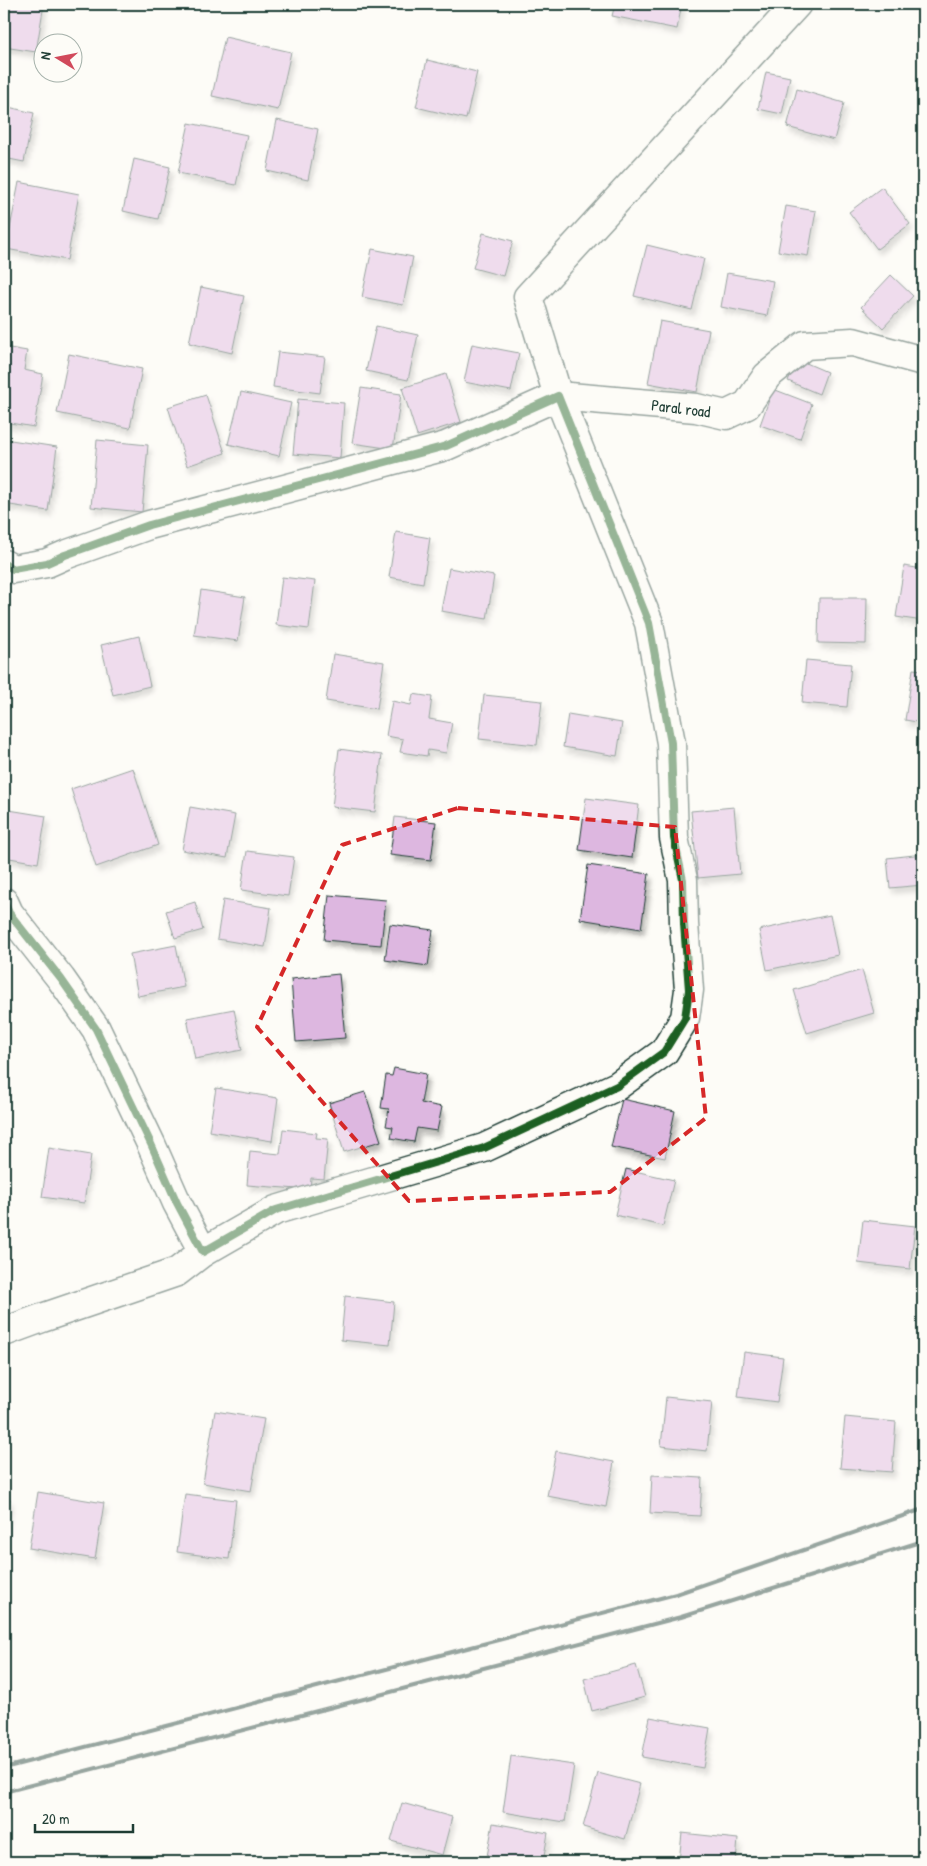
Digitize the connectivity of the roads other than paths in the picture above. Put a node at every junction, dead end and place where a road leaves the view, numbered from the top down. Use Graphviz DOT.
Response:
graph roads {
  1 [pos="797,4"];
  2 [pos="923,361"];
  3 [pos="558,396"];
  4 [pos="4,564"];
  5 [pos="4,902"];
  6 [pos="203,1252"];
  7 [pos="4,1332"];
  1 -- 3 [label="street"];
  2 -- 3 [label="street, Paral road"];
  3 -- 4 [label="street"];
  3 -- 6 [label="street"];
  5 -- 6 [label="street"];
  6 -- 7 [label="street"];
}
